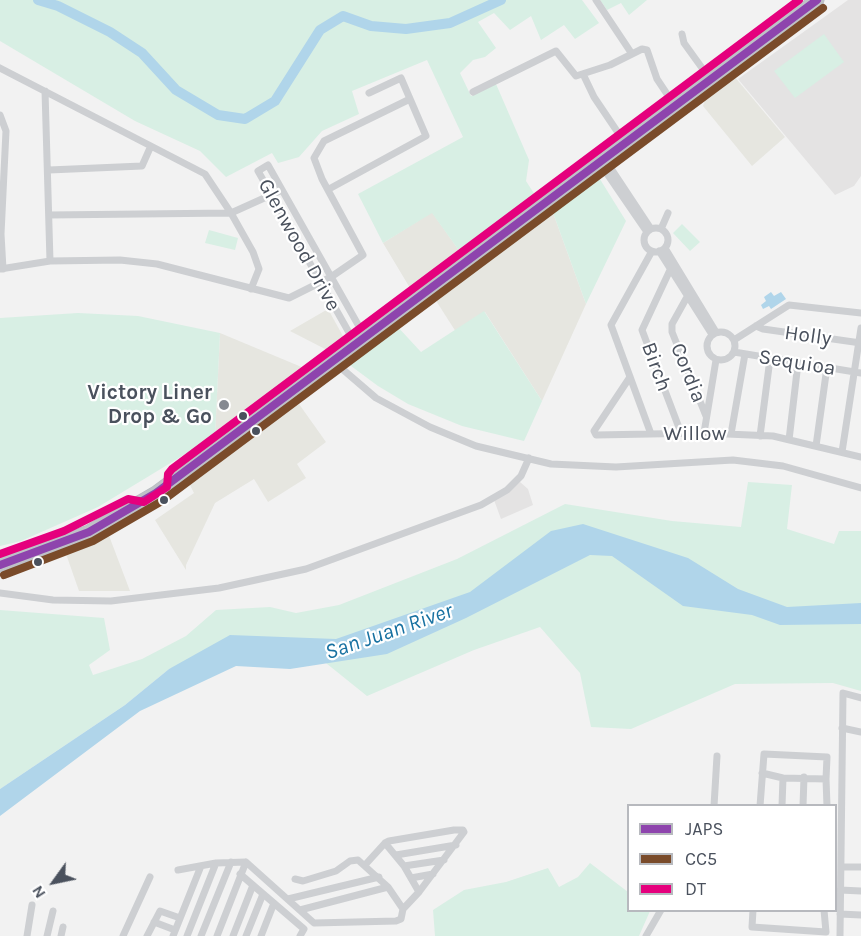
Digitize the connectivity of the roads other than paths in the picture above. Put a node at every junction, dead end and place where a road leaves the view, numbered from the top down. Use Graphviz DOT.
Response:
graph roads {
  1 [pos="596,0"];
  2 [pos="817,0"];
  3 [pos="682,34"];
  4 [pos="632,54"];
  5 [pos="0,68"];
  6 [pos="583,74"];
  7 [pos="710,79"];
  8 [pos="45,91"];
  9 [pos="473,92"];
  10 [pos="369,93"];
  11 [pos="411,99"];
  12 [pos="675,106"];
  13 [pos="0,115"];
  14 [pos="625,143"];
  15 [pos="150,147"];
  16 [pos="602,160"];
  17 [pos="50,171"];
  18 [pos="328,189"];
  19 [pos="282,190"];
  20 [pos="270,195"];
  21 [pos="231,213"];
  22 [pos="668,213"];
  23 [pos="49,215"];
  24 [pos="661,229"];
  25 [pos="649,230"];
  26 [pos="1,234"];
  27 [pos="659,250"];
  28 [pos="50,261"];
  29 [pos="2,269"];
  30 [pos="670,270"];
  31 [pos="332,277"];
  32 [pos="319,283"];
  33 [pos="251,289"];
  34 [pos="687,297"];
  35 [pos="861,313"];
  36 [pos="756,326"];
  37 [pos="861,328"];
  38 [pos="714,333"];
  39 [pos="734,340"];
  40 [pos="361,341"];
  41 [pos="860,343"];
  42 [pos="734,352"];
  43 [pos="745,354"];
  44 [pos="335,359"];
  45 [pos="770,359"];
  46 [pos="716,360"];
  47 [pos="798,363"];
  48 [pos="827,367"];
  49 [pos="857,372"];
  50 [pos="630,377"];
  51 [pos="706,416"];
  52 [pos="681,433"];
  53 [pos="704,433"];
  54 [pos="651,434"];
  55 [pos="731,434"];
  56 [pos="760,436"];
  57 [pos="789,440"];
  58 [pos="816,446"];
  59 [pos="842,452"];
  60 [pos="861,457"];
  61 [pos="529,458"];
  62 [pos="861,488"];
  63 [pos="0,565"];
  64 [pos="0,593"];
  65 [pos="861,698"];
  66 [pos="842,728"];
  67 [pos="861,732"];
  68 [pos="717,756"];
  69 [pos="762,773"];
  70 [pos="804,777"];
  71 [pos="783,778"];
  72 [pos="826,779"];
  73 [pos="714,804"];
  74 [pos="760,804"];
  75 [pos="782,804"];
  76 [pos="803,804"];
  77 [pos="826,804"];
  78 [pos="385,843"];
  79 [pos="456,845"];
  80 [pos="396,855"];
  81 [pos="444,860"];
  82 [pos="231,862"];
  83 [pos="246,862"];
  84 [pos="216,863"];
  85 [pos="365,865"];
  86 [pos="201,866"];
  87 [pos="404,866"];
  88 [pos="841,867"];
  89 [pos="861,867"];
  90 [pos="178,870"];
  91 [pos="240,874"];
  92 [pos="433,874"];
  93 [pos="150,877"];
  94 [pos="379,877"];
  95 [pos="411,878"];
  96 [pos="295,879"];
  97 [pos="253,885"];
  98 [pos="388,887"];
  99 [pos="840,890"];
  100 [pos="861,891"];
  101 [pos="419,892"];
  102 [pos="263,894"];
  103 [pos="288,899"];
  104 [pos="274,903"];
  105 [pos="32,905"];
  106 [pos="403,909"];
  107 [pos="300,910"];
  108 [pos="52,911"];
  109 [pos="660,912"];
  110 [pos="753,912"];
  111 [pos="824,912"];
  112 [pos="840,914"];
  113 [pos="861,915"];
  114 [pos="180,918"];
  115 [pos="154,922"];
  116 [pos="63,927"];
  117 [pos="174,933"];
  118 [pos="790,933"];
  119 [pos="817,934"];
  120 [pos="150,935"];
  121 [pos="27,936"];
  122 [pos="48,936"];
  123 [pos="61,936"];
  124 [pos="123,936"];
  125 [pos="187,936"];
  126 [pos="201,936"];
  127 [pos="217,936"];
  128 [pos="233,936"];
  129 [pos="246,936"];
  130 [pos="261,936"];
  131 [pos="300,936"];
  132 [pos="646,936"];
  133 [pos="840,936"];
  1 -- 4 [label="street"];
  2 -- 7 [label="highway"];
  3 -- 7 [label="street"];
  4 -- 6 [label="street"];
  4 -- 12 [label="street"];
  5 -- 8 [label="street"];
  6 -- 9 [label="street"];
  6 -- 14 [label="street"];
  7 -- 12 [label="highway"];
  8 -- 15 [label="street"];
  8 -- 17 [label="street"];
  10 -- 11 [label="street"];
  11 -- 18 [label="street"];
  11 -- 18 [label="street"];
  12 -- 14 [label="highway"];
  13 -- 26 [label="street"];
  14 -- 16 [label="highway"];
  15 -- 17 [label="street"];
  15 -- 21 [label="street"];
  16 -- 25 [label="street"];
  16 -- 40 [label="highway"];
  17 -- 23 [label="street"];
  18 -- 31 [label="street"];
  19 -- 20 [label="street"];
  19 -- 20 [label="street, Glenwood Drive"];
  19 -- 31 [label="street, Glenwood Drive"];
  20 -- 21 [label="street"];
  20 -- 32 [label="street, Glenwood Drive"];
  21 -- 23 [label="street"];
  21 -- 33 [label="street"];
  22 -- 24 [label="street"];
  23 -- 28 [label="street"];
  24 -- 25 [label="street"];
  24 -- 27 [label="street"];
  25 -- 27 [label="street"];
  26 -- 29 [label="street"];
  27 -- 30 [label="street"];
  27 -- 38 [label="street"];
  27 -- 50 [label="street"];
  28 -- 29 [label="street"];
  28 -- 33 [label="street"];
  30 -- 34 [label="street"];
  30 -- 52 [label="street, Birch"];
  31 -- 32 [label="street"];
  31 -- 40 [label="street, Glenwood Drive"];
  32 -- 33 [label="street"];
  32 -- 40 [label="street, Glenwood Drive"];
  34 -- 38 [label="street"];
  34 -- 51 [label="street, Cordia"];
  35 -- 36 [label="street"];
  36 -- 39 [label="street"];
  36 -- 41 [label="street, Holly"];
  37 -- 41 [label="street"];
  38 -- 39 [label="street"];
  38 -- 46 [label="street"];
  39 -- 42 [label="street"];
  40 -- 44 [label="highway"];
  41 -- 49 [label="street"];
  42 -- 43 [label="street, Sequioa"];
  42 -- 46 [label="street"];
  43 -- 45 [label="street, Sequioa"];
  43 -- 55 [label="street"];
  44 -- 61 [label="street"];
  44 -- 63 [label="highway"];
  45 -- 47 [label="street, Sequioa"];
  45 -- 56 [label="street"];
  46 -- 51 [label="street"];
  47 -- 48 [label="street, Sequioa"];
  47 -- 57 [label="street"];
  48 -- 49 [label="street, Sequioa"];
  48 -- 58 [label="street"];
  49 -- 59 [label="street"];
  50 -- 54 [label="street"];
  50 -- 54 [label="street, Willow"];
  51 -- 53 [label="street"];
  52 -- 53 [label="street, Willow"];
  52 -- 54 [label="street, Willow"];
  53 -- 55 [label="street, Willow"];
  55 -- 56 [label="street, Willow"];
  56 -- 57 [label="street, Willow"];
  57 -- 58 [label="street, Willow"];
  58 -- 59 [label="street, Willow"];
  59 -- 60 [label="street, Willow"];
  61 -- 62 [label="street"];
  61 -- 64 [label="street"];
  65 -- 66 [label="street"];
  66 -- 67 [label="street"];
  66 -- 88 [label="street"];
  68 -- 73 [label="street"];
  69 -- 71 [label="street"];
  69 -- 72 [label="street"];
  69 -- 74 [label="street"];
  70 -- 71 [label="street"];
  70 -- 72 [label="street"];
  70 -- 76 [label="street"];
  71 -- 75 [label="street"];
  72 -- 77 [label="street"];
  78 -- 79 [label="street"];
  78 -- 80 [label="street"];
  78 -- 85 [label="street"];
  79 -- 80 [label="street"];
  79 -- 81 [label="street"];
  80 -- 87 [label="street"];
  81 -- 87 [label="street"];
  81 -- 92 [label="street"];
  82 -- 83 [label="street"];
  82 -- 84 [label="street"];
  82 -- 126 [label="street"];
  83 -- 91 [label="street"];
  83 -- 103 [label="street"];
  84 -- 86 [label="street"];
  84 -- 125 [label="street"];
  85 -- 94 [label="street"];
  85 -- 96 [label="street"];
  86 -- 90 [label="street"];
  86 -- 114 [label="street"];
  87 -- 95 [label="street"];
  88 -- 89 [label="street"];
  88 -- 99 [label="street"];
  91 -- 97 [label="street"];
  91 -- 127 [label="street"];
  92 -- 95 [label="street"];
  92 -- 101 [label="street"];
  93 -- 124 [label="street"];
  94 -- 98 [label="street"];
  94 -- 103 [label="street"];
  95 -- 101 [label="street"];
  97 -- 102 [label="street"];
  97 -- 128 [label="street"];
  98 -- 106 [label="street"];
  98 -- 107 [label="street"];
  99 -- 100 [label="street"];
  99 -- 112 [label="street"];
  101 -- 106 [label="street"];
  102 -- 104 [label="street"];
  102 -- 129 [label="street"];
  103 -- 107 [label="street"];
  104 -- 130 [label="street"];
  104 -- 131 [label="street"];
  105 -- 121 [label="street"];
  106 -- 107 [label="street"];
  108 -- 122 [label="street"];
  109 -- 132 [label="street"];
  110 -- 118 [label="street"];
  111 -- 119 [label="street"];
  112 -- 113 [label="street"];
  112 -- 133 [label="street"];
  114 -- 115 [label="street"];
  114 -- 117 [label="street"];
  115 -- 117 [label="street"];
  115 -- 120 [label="street"];
  116 -- 123 [label="street"];
  118 -- 119 [label="street"];
}
